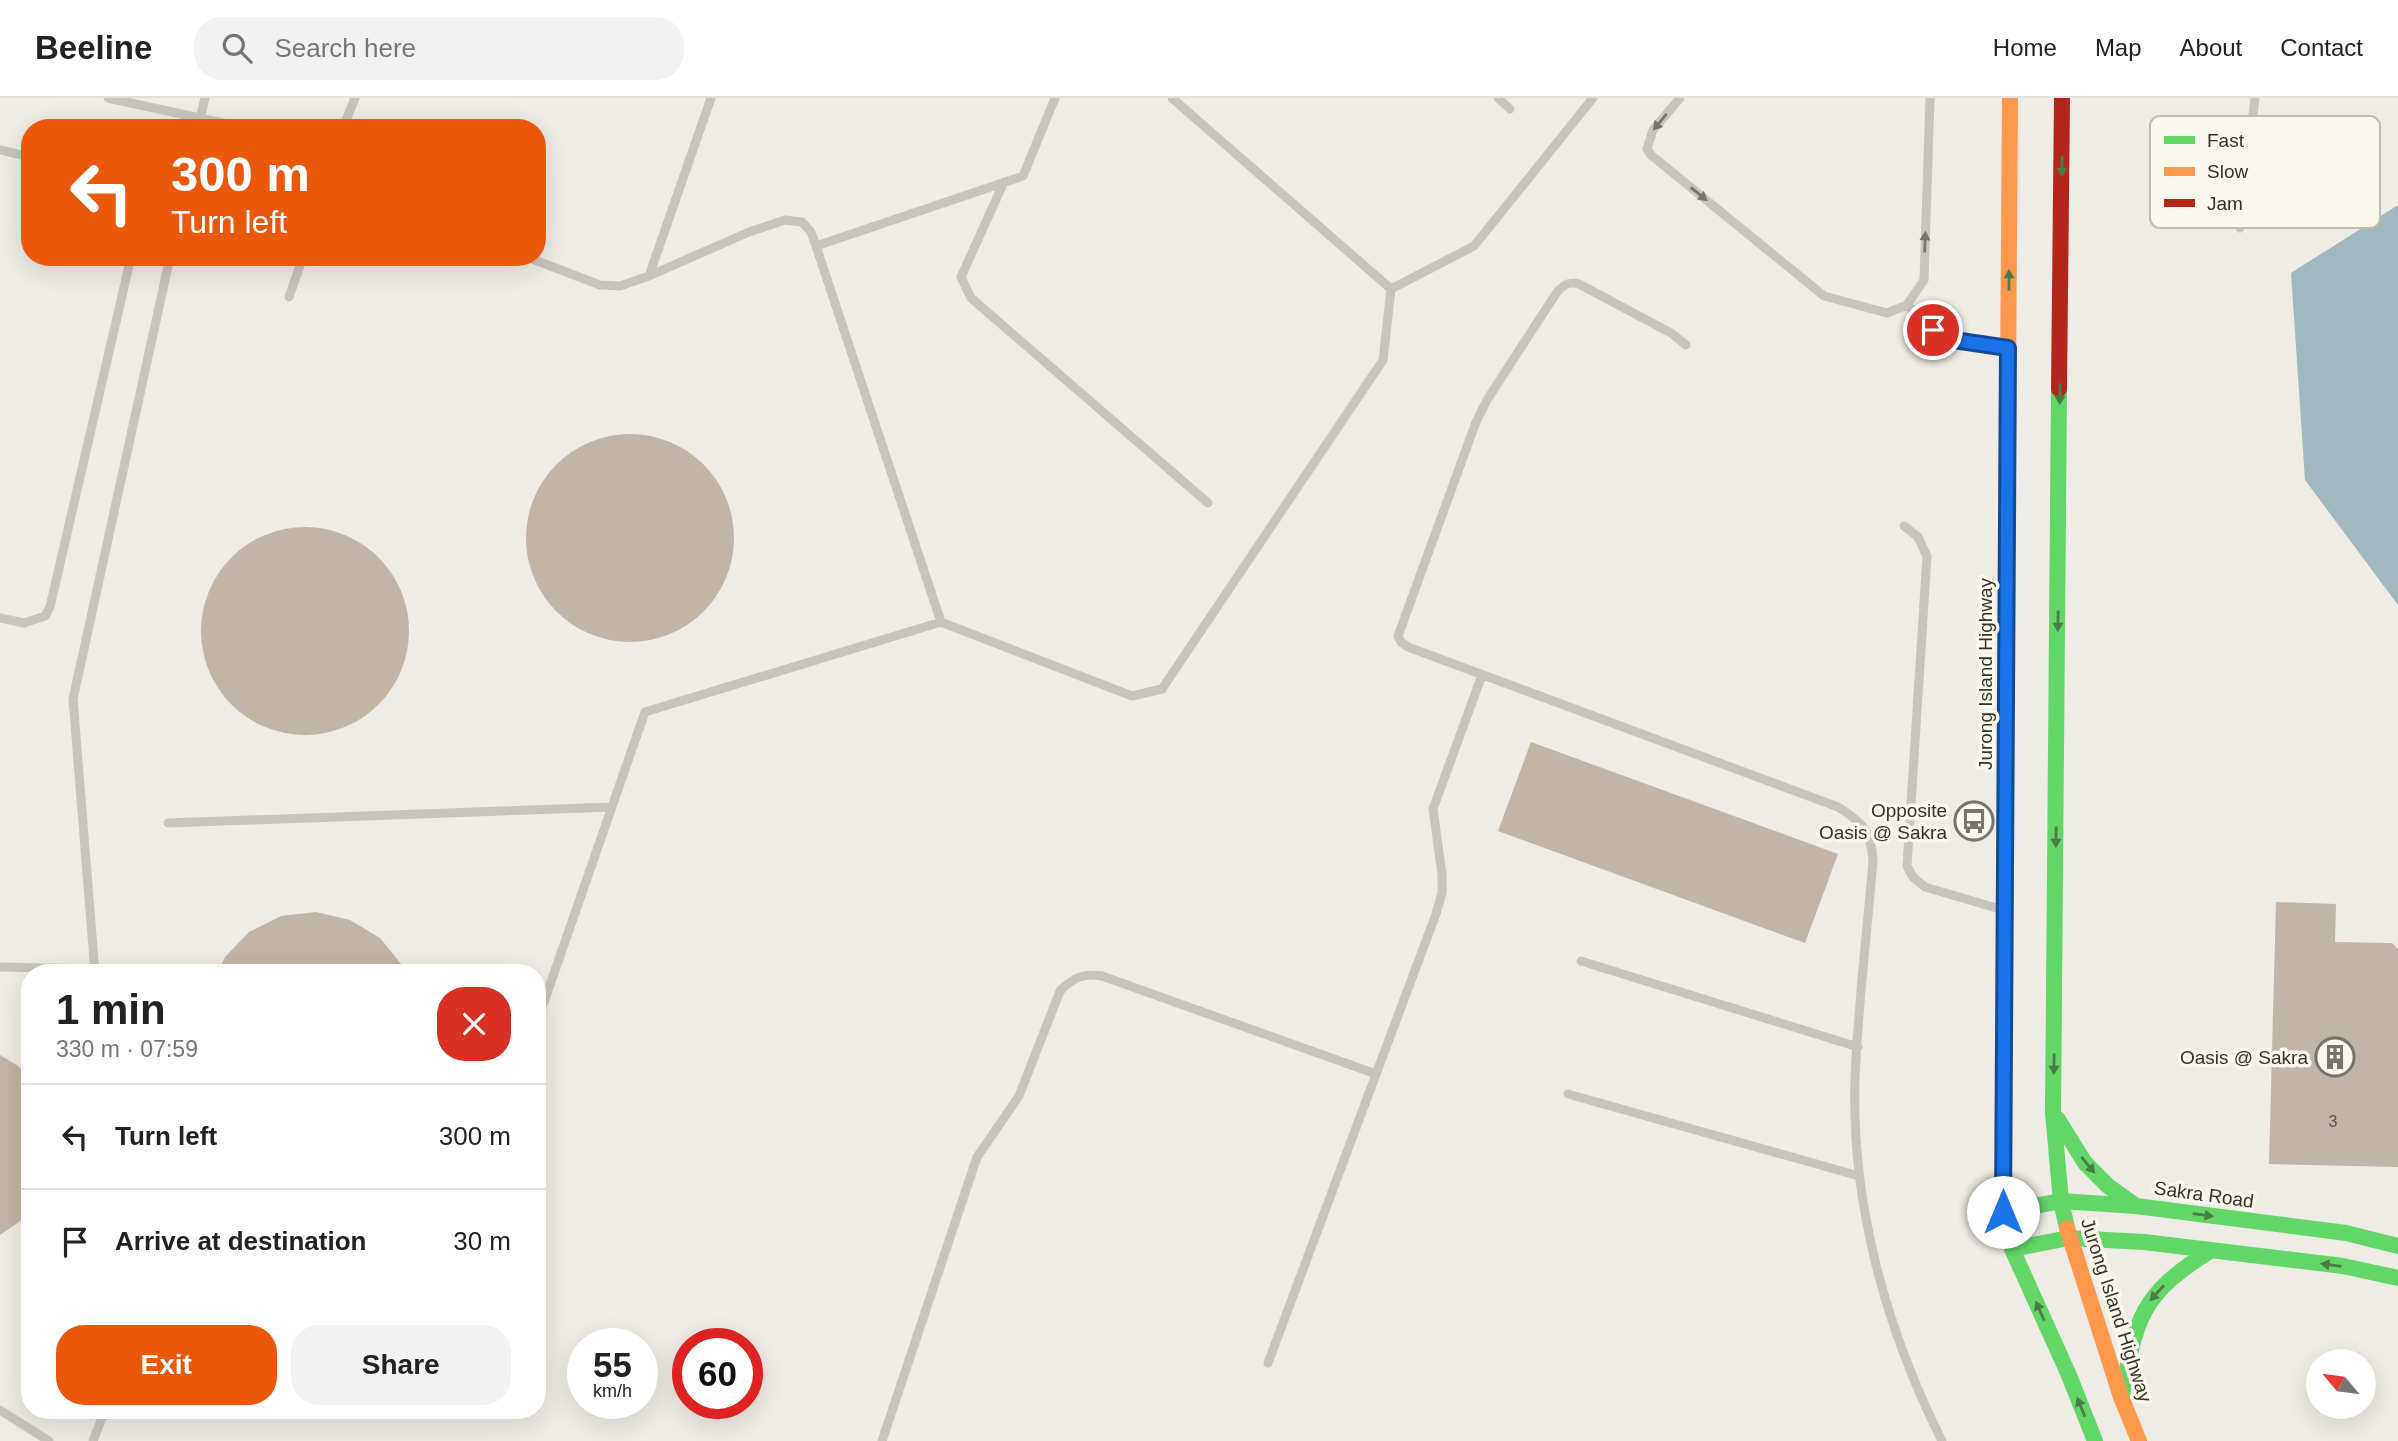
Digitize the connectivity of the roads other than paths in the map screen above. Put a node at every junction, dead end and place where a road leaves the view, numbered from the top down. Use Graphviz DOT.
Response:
graph roads {
  1 [pos="205,98"];
  2 [pos="355,98"];
  3 [pos="711,98"];
  4 [pos="1055,98"];
  5 [pos="1172,98"];
  6 [pos="1498,98"];
  7 [pos="1593,98"];
  8 [pos="1680,98"];
  9 [pos="1930,98"];
  10 [pos="2010,98"];
  11 [pos="2063,98"];
  12 [pos="2255,98"];
  13 [pos="114,99"];
  14 [pos="1510,109"];
  15 [pos="2253,116"];
  16 [pos="185,119"];
  17 [pos="200,119"];
  18 [pos="347,119"];
  19 [pos="0,150"];
  20 [pos="21,156"];
  21 [pos="1004,182"];
  22 [pos="816,246"];
  23 [pos="546,264"];
  24 [pos="129,266"];
  25 [pos="168,266"];
  26 [pos="300,266"];
  27 [pos="649,276"];
  28 [pos="1391,289"];
  29 [pos="289,297"];
  30 [pos="1907,305"];
  31 [pos="1686,345"];
  32 [pos="2008,348"];
  33 [pos="1208,503"];
  34 [pos="1904,526"];
  35 [pos="0,618"];
  36 [pos="941,622"];
  37 [pos="1482,675"];
  38 [pos="612,807"];
  39 [pos="168,823"];
  40 [pos="2005,910"];
  41 [pos="1581,961"];
  42 [pos="94,964"];
  43 [pos="0,967"];
  44 [pos="21,968"];
  45 [pos="546,996"];
  46 [pos="1858,1047"];
  47 [pos="1376,1074"];
  48 [pos="1568,1094"];
  49 [pos="2053,1113"];
  50 [pos="1859,1176"];
  51 [pos="2061,1200"];
  52 [pos="2136,1206"];
  53 [pos="2003,1212"];
  54 [pos="2069,1238"];
  55 [pos="2398,1246"];
  56 [pos="2012,1249"];
  57 [pos="2210,1251"];
  58 [pos="2398,1278"];
  59 [pos="1268,1363"];
  60 [pos="2121,1397"];
  61 [pos="0,1410"];
  62 [pos="102,1419"];
  63 [pos="49,1441"];
  64 [pos="93,1441"];
  65 [pos="882,1441"];
  66 [pos="1942,1441"];
  67 [pos="2095,1441"];
  68 [pos="2139,1441"];
  1 -- 17 [label="lane"];
  2 -- 18 [label="lane"];
  3 -- 27 [label="lane"];
  4 -- 21 [label="lane"];
  5 -- 28 [label="lane"];
  6 -- 14 [label="lane"];
  7 -- 28 [label="lane"];
  8 -- 30 [label="lane, one-way"];
  30 -- 9 [label="lane, one-way"];
  32 -- 10 [label="main road, Jurong Island Highway, one-way"];
  11 -- 49 [label="main road, Jurong Island Highway, one-way"];
  12 -- 15 [label="lane"];
  13 -- 16 [label="lane"];
  19 -- 20 [label="lane"];
  21 -- 22 [label="lane"];
  21 -- 33 [label="lane"];
  22 -- 27 [label="lane"];
  22 -- 36 [label="lane"];
  23 -- 27 [label="lane"];
  24 -- 35 [label="lane"];
  25 -- 42 [label="lane"];
  26 -- 29 [label="lane"];
  28 -- 36 [label="lane"];
  30 -- 32 [label="lane"];
  31 -- 37 [label="lane"];
  32 -- 40 [label="main road, Jurong Island Highway"];
  34 -- 40 [label="lane"];
  36 -- 38 [label="lane"];
  37 -- 46 [label="lane"];
  37 -- 47 [label="lane"];
  38 -- 39 [label="lane"];
  38 -- 45 [label="lane"];
  40 -- 53 [label="main road, Jurong Island Highway"];
  41 -- 46 [label="lane"];
  43 -- 44 [label="lane"];
  46 -- 50 [label="lane"];
  47 -- 59 [label="lane"];
  47 -- 65 [label="lane"];
  48 -- 50 [label="lane"];
  49 -- 51 [label="main road, Jurong Island Highway"];
  49 -- 52 [label="main road, one-way"];
  50 -- 66 [label="lane"];
  51 -- 52 [label="main road, Sakra Road"];
  51 -- 53 [label="main road, Sakra Road"];
  51 -- 54 [label="main road, Jurong Island Highway"];
  52 -- 55 [label="main road, Sakra Road, one-way"];
  53 -- 56 [label="main road, Jurong Island Highway"];
  54 -- 56 [label="main road"];
  54 -- 57 [label="main road"];
  54 -- 60 [label="main road, Jurong Island Highway"];
  67 -- 56 [label="main road, Jurong Island Highway, one-way"];
  58 -- 57 [label="main road, one-way"];
  57 -- 60 [label="main road, one-way"];
  60 -- 68 [label="main road, Jurong Island Highway"];
  61 -- 63 [label="lane"];
  62 -- 64 [label="lane"];
}
